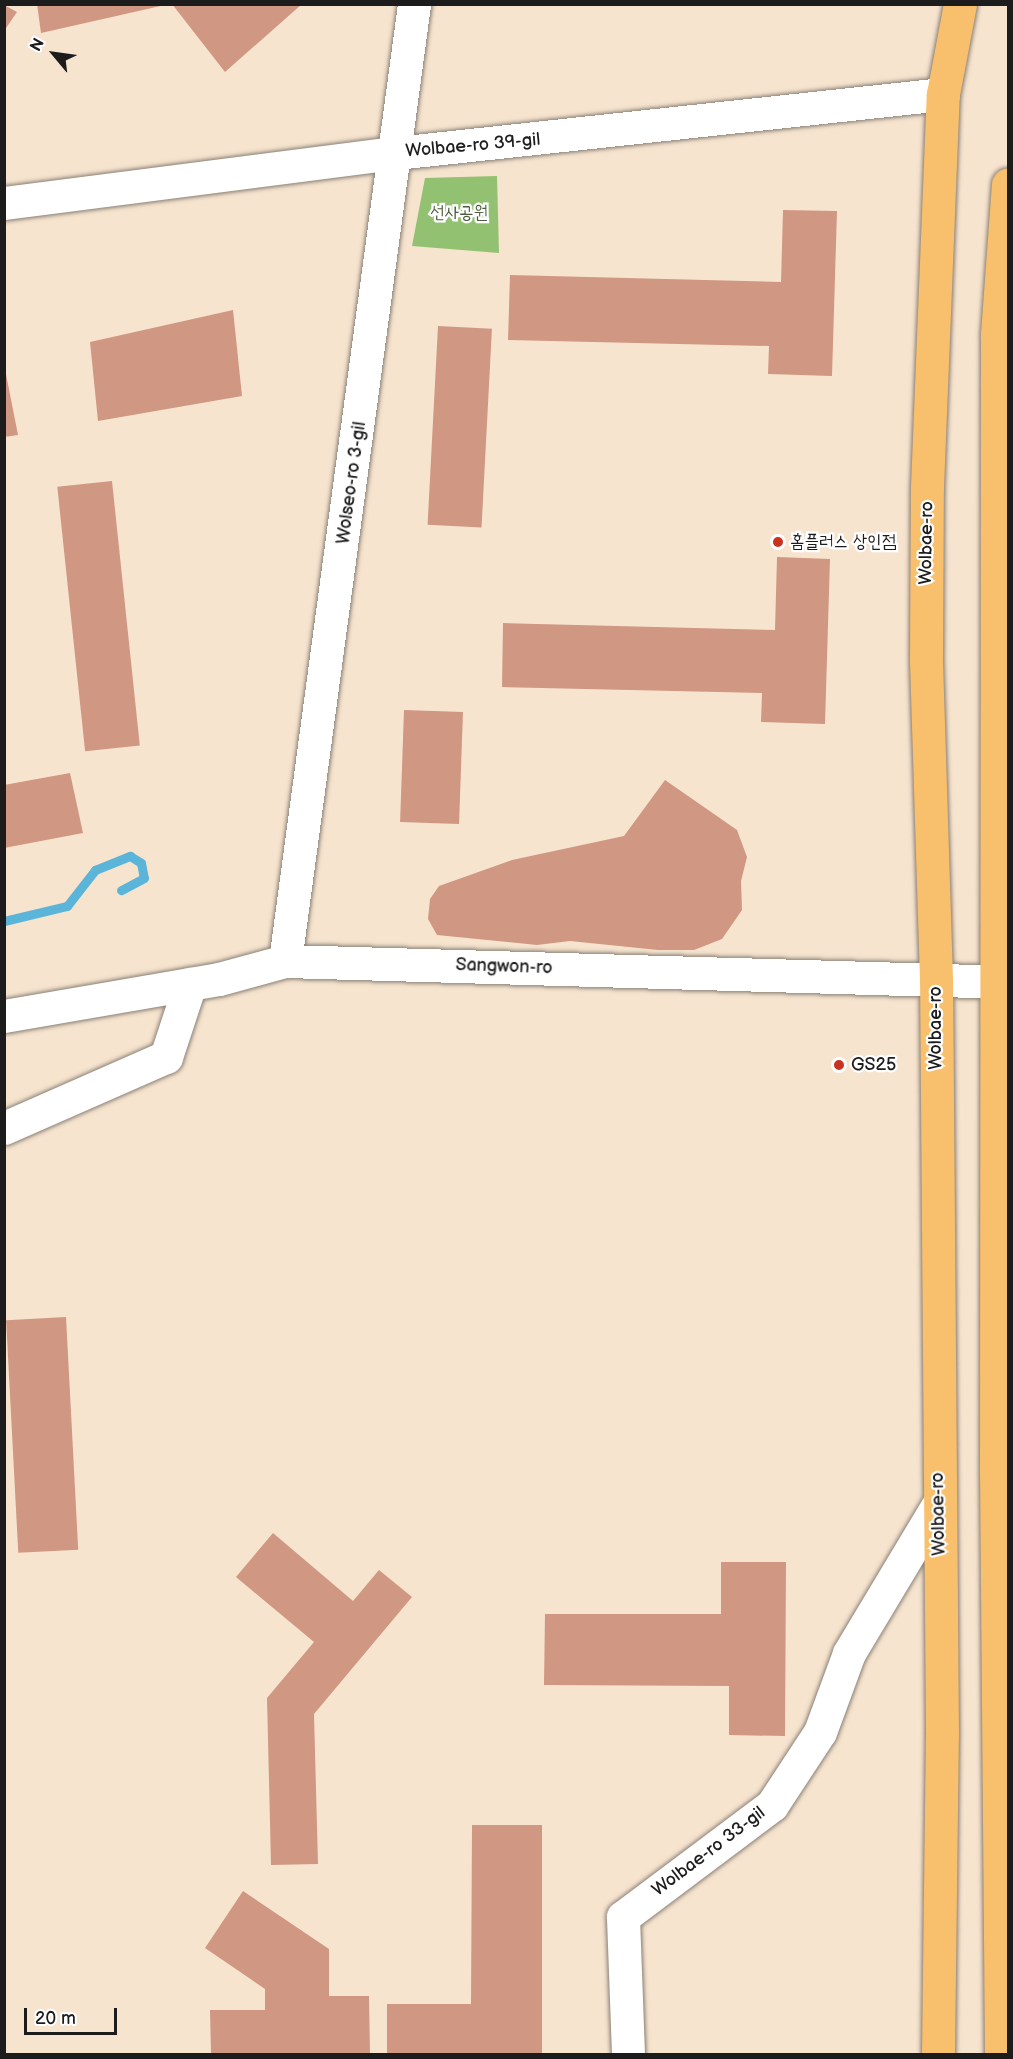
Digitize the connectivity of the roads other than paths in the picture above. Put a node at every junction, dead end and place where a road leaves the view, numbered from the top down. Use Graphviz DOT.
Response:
graph roads {
  1 [pos="414,4"];
  2 [pos="960,4"];
  3 [pos="943,94"];
  4 [pos="396,153"];
  5 [pos="1008,184"];
  6 [pos="4,203"];
  7 [pos="1007,221"];
  8 [pos="1003,508"];
  9 [pos="285,961"];
  10 [pos="936,979"];
  11 [pos="1003,982"];
  12 [pos="190,984"];
  13 [pos="4,1016"];
  14 [pos="4,1128"];
  15 [pos="1002,1475"];
  16 [pos="939,1503"];
  17 [pos="1003,1875"];
  18 [pos="628,2055"];
  19 [pos="938,2055"];
  20 [pos="1000,2055"];
  1 -- 4 [label="street, Wolseo-ro 3-gil"];
  2 -- 3 [label="main road, Wolbae-ro"];
  3 -- 4 [label="street, Wolbae-ro 39-gil"];
  3 -- 10 [label="main road, Wolbae-ro"];
  4 -- 6 [label="street, Wolbae-ro 39-gil"];
  4 -- 9 [label="street, Wolseo-ro 3-gil"];
  5 -- 7 [label="main road"];
  7 -- 8 [label="main road"];
  8 -- 11 [label="main road"];
  9 -- 10 [label="street, Sangwon-ro"];
  9 -- 12 [label="street, Sangwon-ro"];
  10 -- 11 [label="street, Sangwon-ro"];
  10 -- 16 [label="main road, Wolbae-ro"];
  11 -- 15 [label="main road"];
  12 -- 13 [label="street, Sangwon-ro"];
  12 -- 14 [label="street"];
  15 -- 17 [label="main road"];
  16 -- 18 [label="street, Wolbae-ro 33-gil"];
  16 -- 19 [label="main road, Wolbae-ro"];
  17 -- 20 [label="main road"];
}
